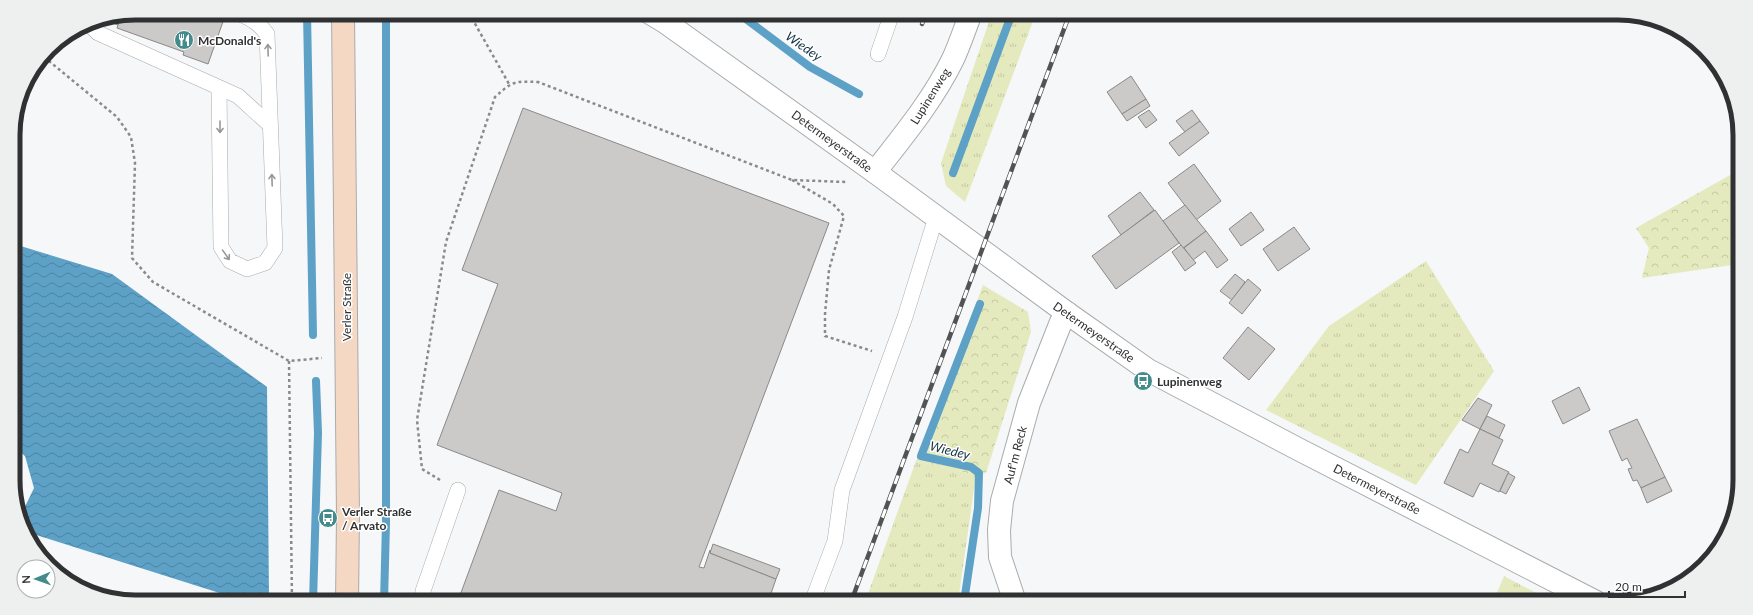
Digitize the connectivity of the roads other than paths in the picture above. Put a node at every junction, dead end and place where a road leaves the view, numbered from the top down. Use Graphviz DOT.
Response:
graph roads {
  1 [pos="252,20"];
  2 [pos="344,20"];
  3 [pos="662,20"];
  4 [pos="890,20"];
  5 [pos="968,20"];
  6 [pos="93,28"];
  7 [pos="878,54"];
  8 [pos="219,88"];
  9 [pos="270,125"];
  10 [pos="875,172"];
  11 [pos="936,217"];
  12 [pos="1067,313"];
  13 [pos="458,490"];
  14 [pos="347,595"];
  15 [pos="423,595"];
  16 [pos="815,595"];
  17 [pos="1013,595"];
  18 [pos="1582,595"];
  9 -- 1 [label="lane, one-way"];
  2 -- 14 [label="main road, Verler Straße"];
  3 -- 10 [label="street, Determeyerstraße"];
  4 -- 7 [label="lane"];
  5 -- 10 [label="street, Lupinenweg"];
  6 -- 8 [label="lane"];
  8 -- 9 [label="lane"];
  8 -- 9 [label="lane, one-way"];
  10 -- 11 [label="street, Determeyerstraße"];
  11 -- 12 [label="street, Determeyerstraße"];
  11 -- 16 [label="lane"];
  12 -- 17 [label="street, Auf'm Reck"];
  12 -- 18 [label="street, Determeyerstraße"];
  13 -- 15 [label="lane"];
}
